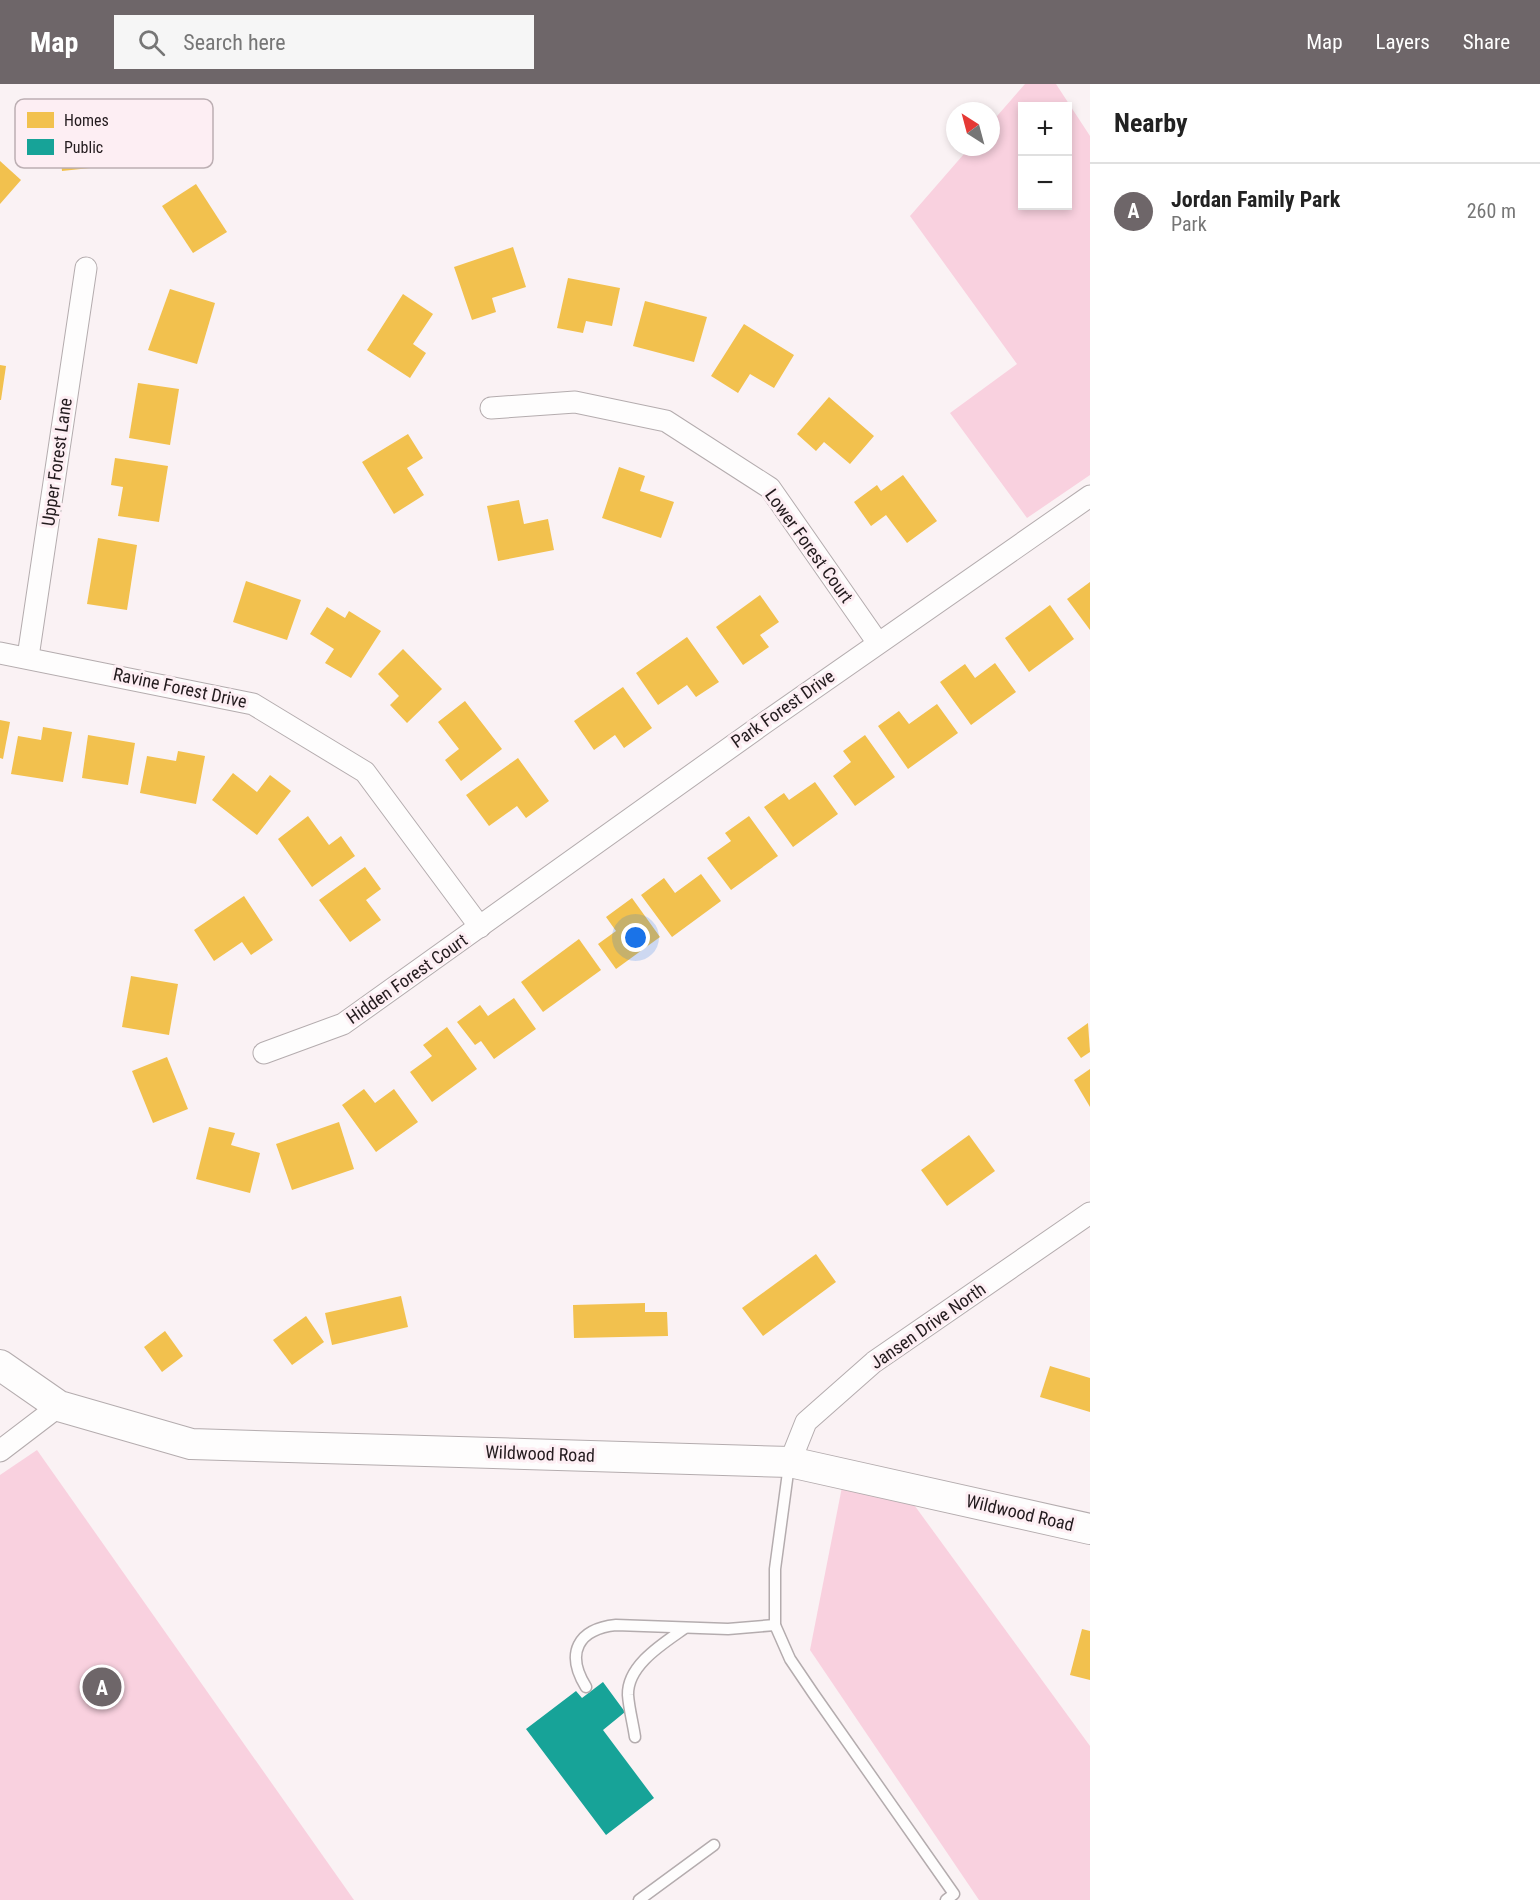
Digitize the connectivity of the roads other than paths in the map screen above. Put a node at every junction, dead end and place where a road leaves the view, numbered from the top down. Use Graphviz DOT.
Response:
graph roads {
  1 [pos="86,268"];
  2 [pos="491,408"];
  3 [pos="1090,496"];
  4 [pos="878,642"];
  5 [pos="0,653"];
  6 [pos="28,657"];
  7 [pos="480,927"];
  8 [pos="264,1053"];
  9 [pos="1090,1213"];
  10 [pos="0,1365"];
  11 [pos="59,1406"];
  12 [pos="0,1451"];
  13 [pos="790,1462"];
  14 [pos="1090,1529"];
  15 [pos="775,1625"];
  16 [pos="685,1628"];
  17 [pos="586,1687"];
  18 [pos="635,1737"];
  19 [pos="714,1845"];
  20 [pos="639,1900"];
  21 [pos="946,1900"];
  1 -- 6 [label="street, Upper Forest Lane"];
  2 -- 4 [label="street, Lower Forest Court"];
  3 -- 4 [label="street, Park Forest Drive"];
  4 -- 7 [label="street, Park Forest Drive"];
  5 -- 6 [label="street, Ravine Forest Drive"];
  6 -- 7 [label="street, Ravine Forest Drive"];
  7 -- 8 [label="street, Hidden Forest Court"];
  9 -- 13 [label="street, Jansen Drive North"];
  10 -- 11 [label="street, Wildwood Road"];
  11 -- 12 [label="street"];
  11 -- 13 [label="street, Wildwood Road"];
  13 -- 14 [label="street, Wildwood Road"];
  13 -- 15 [label="lane"];
  15 -- 16 [label="lane"];
  15 -- 21 [label="lane"];
  16 -- 17 [label="lane"];
  16 -- 18 [label="lane"];
  19 -- 20 [label="lane"];
}
